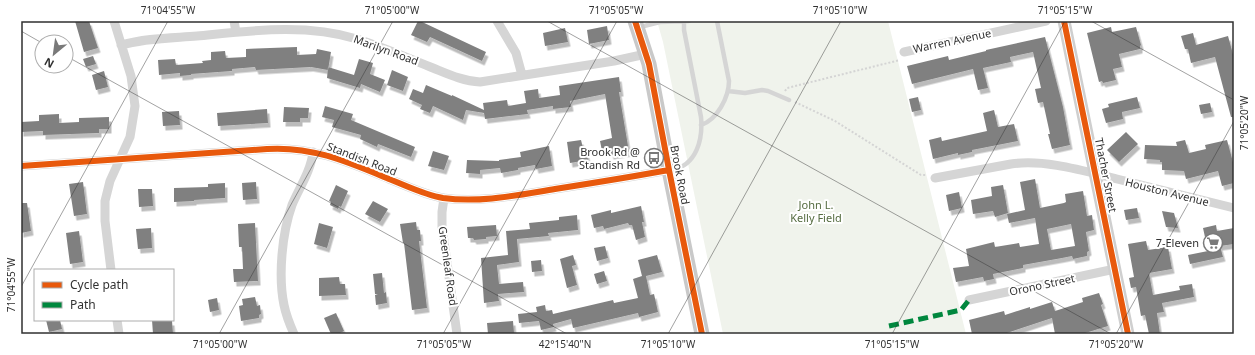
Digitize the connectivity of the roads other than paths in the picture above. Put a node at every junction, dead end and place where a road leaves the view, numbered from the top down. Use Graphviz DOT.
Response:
graph roads {
  1 [pos="114,21"];
  2 [pos="234,21"];
  3 [pos="496,21"];
  4 [pos="684,21"];
  5 [pos="689,21"];
  6 [pos="717,21"];
  7 [pos="1046,21"];
  8 [pos="1064,21"];
  9 [pos="637,24"];
  10 [pos="236,32"];
  11 [pos="121,45"];
  12 [pos="904,52"];
  13 [pos="646,54"];
  14 [pos="522,75"];
  15 [pos="728,91"];
  16 [pos="789,100"];
  17 [pos="701,125"];
  18 [pos="313,152"];
  19 [pos="121,158"];
  20 [pos="21,166"];
  21 [pos="669,170"];
  22 [pos="1096,174"];
  23 [pos="935,178"];
  24 [pos="444,198"];
  25 [pos="1234,208"];
  26 [pos="111,269"];
  27 [pos="1115,269"];
  28 [pos="969,300"];
  29 [pos="117,321"];
  30 [pos="700,333"];
  31 [pos="119,334"];
  32 [pos="294,334"];
  33 [pos="457,334"];
  34 [pos="1128,334"];
  1 -- 11 [label="street"];
  2 -- 10 [label="street"];
  3 -- 14 [label="street"];
  4 -- 5 [label="lane"];
  4 -- 9 [label="lane"];
  4 -- 17 [label="lane"];
  6 -- 15 [label="lane"];
  7 -- 12 [label="street, Warren Avenue"];
  8 -- 22 [label="street, Thacher Street"];
  9 -- 13 [label="main road, Brook Road"];
  10 -- 11 [label="street, Marilyn Road"];
  10 -- 14 [label="street, Marilyn Road"];
  11 -- 19 [label="street"];
  13 -- 14 [label="street, Marilyn Road"];
  13 -- 21 [label="main road, Brook Road"];
  15 -- 16 [label="lane"];
  15 -- 17 [label="lane"];
  17 -- 21 [label="lane"];
  18 -- 19 [label="street, Standish Road"];
  18 -- 24 [label="street, Standish Road"];
  18 -- 32 [label="street"];
  19 -- 20 [label="street, Standish Road"];
  19 -- 26 [label="street"];
  21 -- 24 [label="street, Standish Road"];
  21 -- 30 [label="main road, Brook Road"];
  22 -- 23 [label="street, Houston Avenue"];
  22 -- 25 [label="street, Houston Avenue"];
  22 -- 27 [label="street, Thacher Street"];
  24 -- 33 [label="street, Greenleaf Road"];
  27 -- 28 [label="street, Orono Street"];
  27 -- 34 [label="street, Thacher Street"];
  29 -- 31 [label="street"];
}
